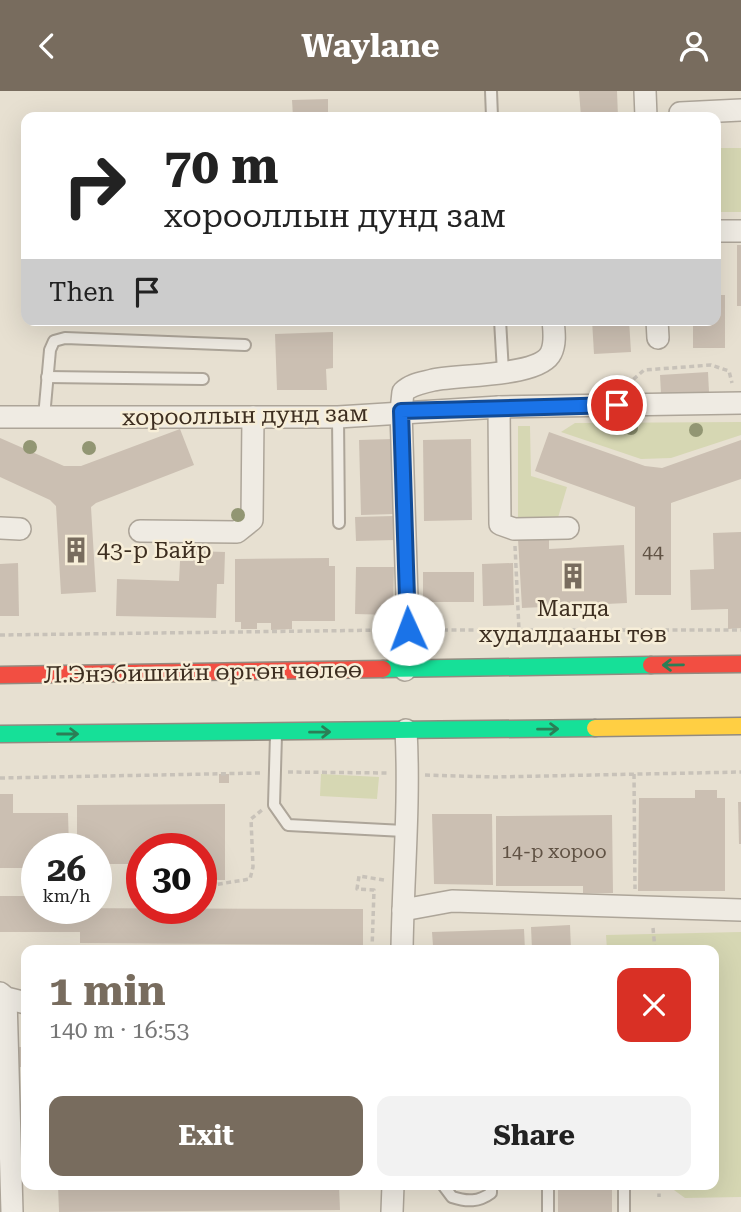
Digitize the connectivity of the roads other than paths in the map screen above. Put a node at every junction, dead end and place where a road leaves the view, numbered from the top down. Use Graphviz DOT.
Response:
graph roads {
  1 [pos="491,91"];
  2 [pos="645,91"];
  3 [pos="741,110"];
  4 [pos="492,112"];
  5 [pos="646,112"];
  6 [pos="700,112"];
  7 [pos="721,231"];
  8 [pos="741,231"];
  9 [pos="500,326"];
  10 [pos="553,326"];
  11 [pos="245,345"];
  12 [pos="503,372"];
  13 [pos="47,377"];
  14 [pos="203,379"];
  15 [pos="739,397"];
  16 [pos="499,407"];
  17 [pos="401,411"];
  18 [pos="0,417"];
  19 [pos="44,417"];
  20 [pos="253,417"];
  21 [pos="338,417"];
  22 [pos="339,523"];
  23 [pos="568,528"];
  24 [pos="140,531"];
  25 [pos="741,664"];
  26 [pos="405,670"];
  27 [pos="0,675"];
  28 [pos="741,726"];
  29 [pos="406,730"];
  30 [pos="276,733"];
  31 [pos="0,734"];
  32 [pos="404,831"];
  33 [pos="403,910"];
  34 [pos="741,910"];
  35 [pos="402,945"];
  36 [pos="11,998"];
  37 [pos="393,1190"];
  38 [pos="447,1190"];
  39 [pos="491,1190"];
  40 [pos="548,1190"];
  41 [pos="624,1190"];
  42 [pos="12,1212"];
  43 [pos="392,1212"];
  44 [pos="548,1212"];
  45 [pos="624,1212"];
  1 -- 4 [label="lane"];
  2 -- 5 [label="street"];
  3 -- 6 [label="street"];
  7 -- 8 [label="street"];
  9 -- 12 [label="lane"];
  10 -- 12 [label="street"];
  11 -- 13 [label="lane"];
  12 -- 17 [label="street"];
  13 -- 14 [label="lane"];
  13 -- 19 [label="lane"];
  15 -- 16 [label="street, хорооллын дунд зам"];
  16 -- 17 [label="street, хорооллын дунд зам"];
  16 -- 23 [label="street"];
  17 -- 21 [label="street, хорооллын дунд зам"];
  17 -- 26 [label="street"];
  18 -- 19 [label="street, хорооллын дунд зам"];
  19 -- 20 [label="street, хорооллын дунд зам"];
  20 -- 21 [label="street, хорооллын дунд зам"];
  20 -- 24 [label="street"];
  21 -- 22 [label="lane"];
  25 -- 26 [label="main road, Л.Энэбишийн өргөн чөлөө, one-way"];
  26 -- 27 [label="main road, Л.Энэбишийн өргөн чөлөө"];
  29 -- 28 [label="main road, one-way"];
  30 -- 29 [label="main road, one-way"];
  29 -- 32 [label="street"];
  31 -- 30 [label="main road, one-way"];
  30 -- 32 [label="lane"];
  32 -- 33 [label="street"];
  33 -- 34 [label="street"];
  33 -- 35 [label="street"];
  36 -- 42 [label="street"];
  37 -- 43 [label="street"];
  38 -- 39 [label="lane"];
  40 -- 44 [label="lane"];
  41 -- 45 [label="lane"];
}
